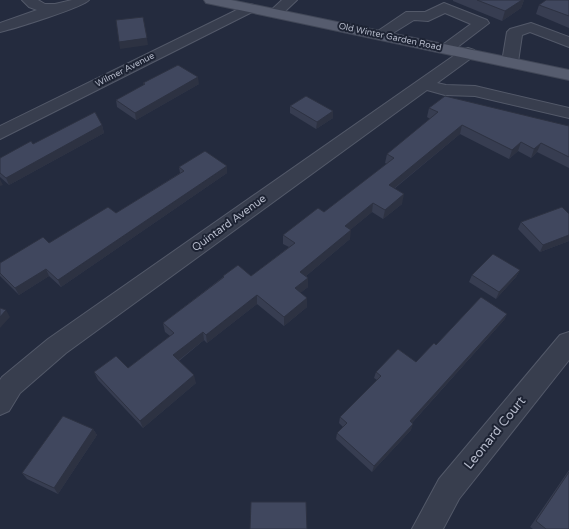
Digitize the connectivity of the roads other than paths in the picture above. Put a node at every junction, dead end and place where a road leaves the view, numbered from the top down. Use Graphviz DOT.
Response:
graph roads {
  1 [pos="29,0"];
  2 [pos="82,0"];
  3 [pos="211,0"];
  4 [pos="290,0"];
  5 [pos="249,8"];
  6 [pos="55,9"];
  7 [pos="275,13"];
  8 [pos="0,28"];
  9 [pos="380,35"];
  10 [pos="569,42"];
  11 [pos="446,49"];
  12 [pos="468,53"];
  13 [pos="510,62"];
  14 [pos="569,75"];
  15 [pos="424,84"];
  16 [pos="569,113"];
  17 [pos="0,133"];
  18 [pos="569,342"];
  19 [pos="0,403"];
  20 [pos="427,529"];
  1 -- 6 [label="street"];
  2 -- 6 [label="street"];
  3 -- 5 [label="main road, Old Winter Garden Road"];
  4 -- 7 [label="street"];
  5 -- 7 [label="main road, Old Winter Garden Road"];
  5 -- 17 [label="street, Wilmer Avenue"];
  6 -- 8 [label="street"];
  7 -- 9 [label="main road, Old Winter Garden Road"];
  9 -- 11 [label="main road, Old Winter Garden Road"];
  9 -- 11 [label="street"];
  10 -- 13 [label="street"];
  11 -- 12 [label="main road, Old Winter Garden Road"];
  12 -- 13 [label="main road, Old Winter Garden Road"];
  12 -- 15 [label="street, Quintard Avenue"];
  13 -- 14 [label="main road, Old Winter Garden Road"];
  15 -- 16 [label="street"];
  15 -- 19 [label="street, Quintard Avenue"];
  18 -- 20 [label="street, Leonard Court"];
}
